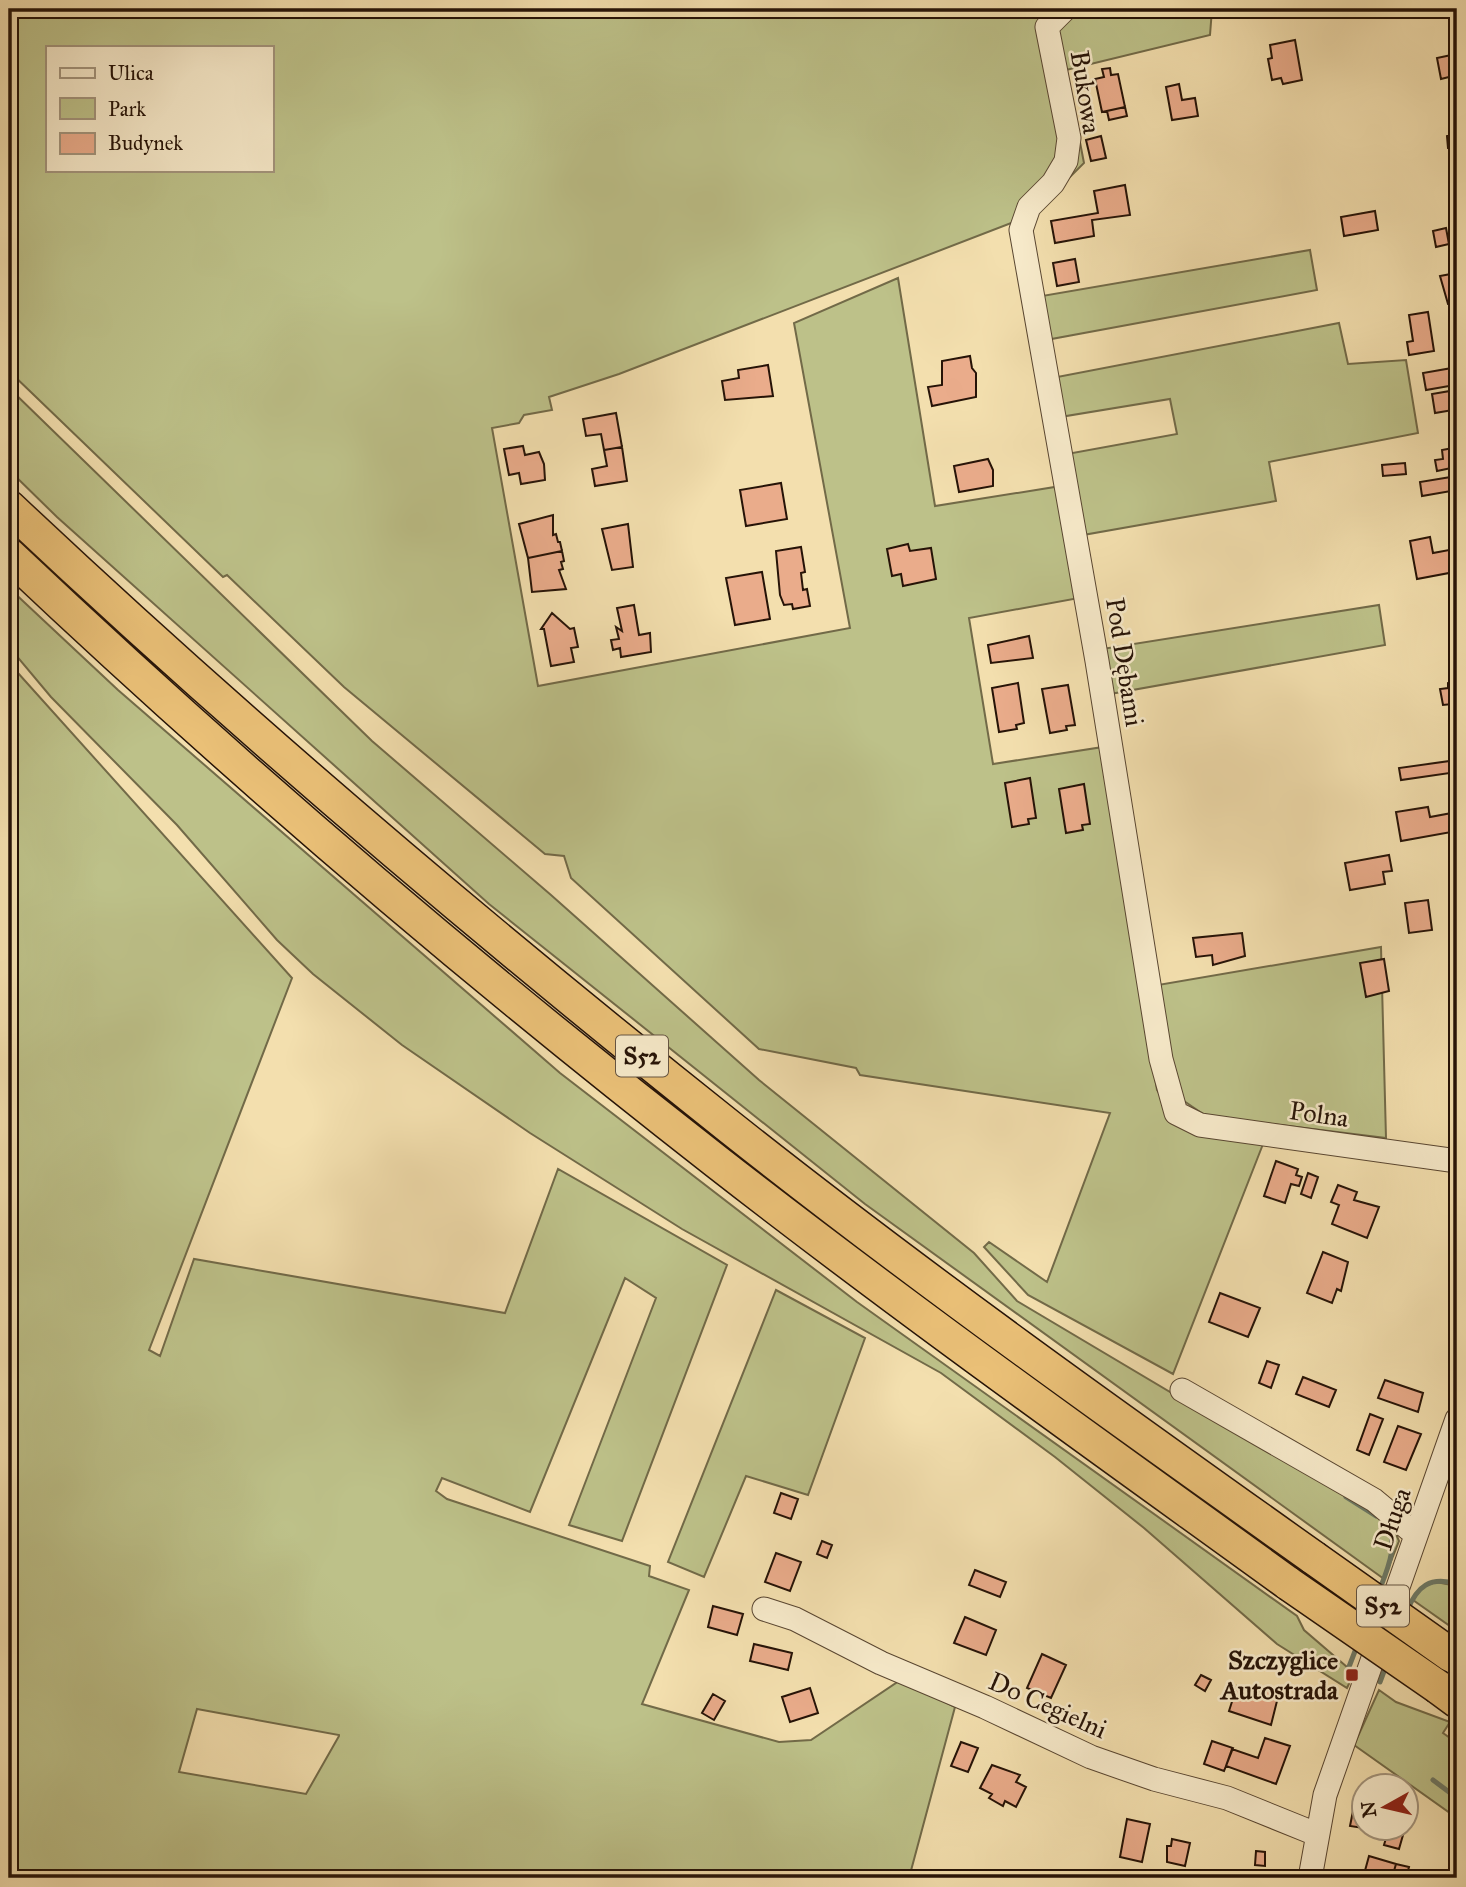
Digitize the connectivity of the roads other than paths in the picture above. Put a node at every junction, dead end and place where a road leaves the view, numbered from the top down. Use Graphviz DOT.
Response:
graph roads {
  1 [pos="1065,9"];
  2 [pos="1025,220"];
  3 [pos="9,507"];
  4 [pos="9,555"];
  5 [pos="1176,1113"];
  6 [pos="1457,1161"];
  7 [pos="1182,1390"];
  8 [pos="1457,1419"];
  9 [pos="1416,1535"];
  10 [pos="764,1609"];
  11 [pos="1454,1657"];
  12 [pos="1447,1694"];
  13 [pos="1316,1834"];
  14 [pos="1310,1878"];
  1 -- 2 [label="street, Bukowa"];
  2 -- 5 [label="street, Pod Dębami"];
  3 -- 11 [label="highway, S52, bridge"];
  4 -- 12 [label="highway, S52, bridge"];
  5 -- 6 [label="street, Polna"];
  7 -- 9 [label="street"];
  8 -- 9 [label="street, Długa"];
  9 -- 13 [label="street, Długa"];
  10 -- 13 [label="street, Do Cegielni"];
  13 -- 14 [label="street, Długa"];
}
